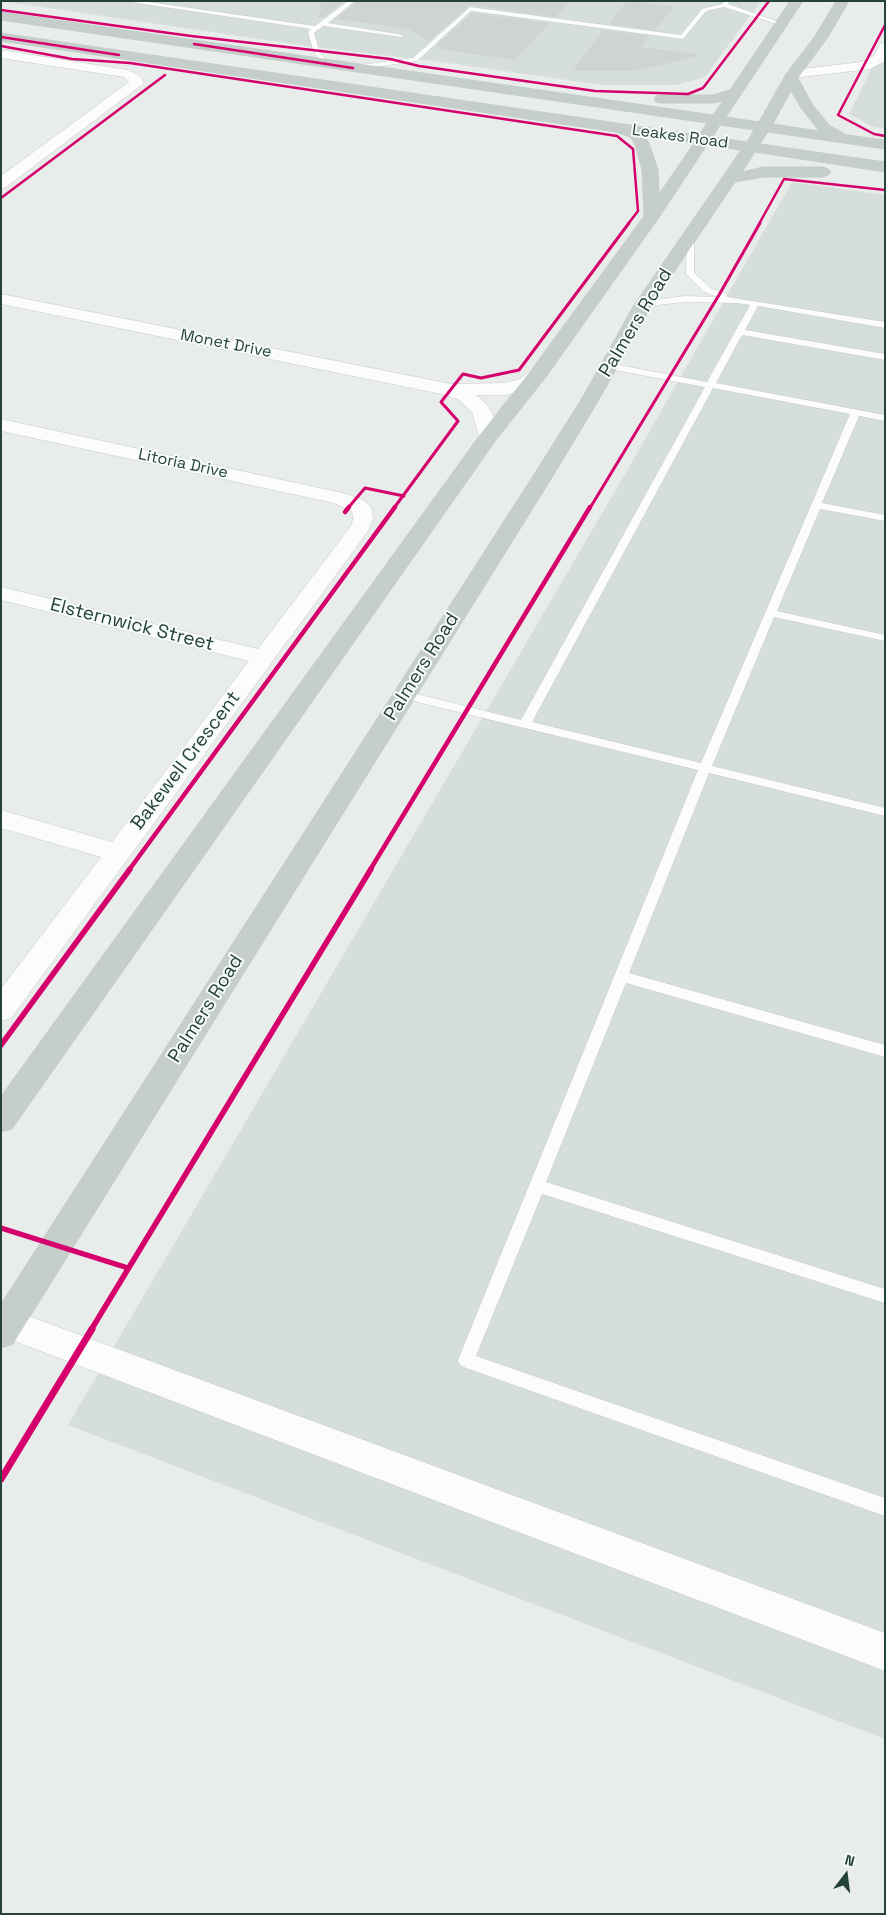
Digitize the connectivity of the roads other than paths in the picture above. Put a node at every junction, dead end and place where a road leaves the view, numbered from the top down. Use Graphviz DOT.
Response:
graph roads {
  1 [pos="127,1"];
  2 [pos="352,1"];
  3 [pos="797,1"];
  4 [pos="843,1"];
  5 [pos="726,3"];
  6 [pos="1,16"];
  7 [pos="782,24"];
  8 [pos="320,26"];
  9 [pos="401,35"];
  10 [pos="1,37"];
  11 [pos="885,47"];
  12 [pos="3,56"];
  13 [pos="325,64"];
  14 [pos="352,68"];
  15 [pos="792,76"];
  16 [pos="736,92"];
  17 [pos="547,96"];
  18 [pos="717,121"];
  19 [pos="619,128"];
  20 [pos="763,128"];
  21 [pos="845,139"];
  22 [pos="704,140"];
  23 [pos="885,145"];
  24 [pos="751,147"];
  25 [pos="885,167"];
  26 [pos="885,174"];
  27 [pos="728,179"];
  28 [pos="1,184"];
  29 [pos="652,216"];
  30 [pos="690,237"];
  31 [pos="1,299"];
  32 [pos="737,300"];
  33 [pos="755,302"];
  34 [pos="643,305"];
  35 [pos="885,324"];
  36 [pos="739,332"];
  37 [pos="885,357"];
  38 [pos="609,366"];
  39 [pos="539,373"];
  40 [pos="710,385"];
  41 [pos="451,390"];
  42 [pos="855,413"];
  43 [pos="885,418"];
  44 [pos="1,425"];
  45 [pos="489,436"];
  46 [pos="816,504"];
  47 [pos="362,509"];
  48 [pos="885,518"];
  49 [pos="1,594"];
  50 [pos="771,613"];
  51 [pos="885,638"];
  52 [pos="263,657"];
  53 [pos="405,694"];
  54 [pos="525,724"];
  55 [pos="705,768"];
  56 [pos="885,812"];
  57 [pos="1,819"];
  58 [pos="118,852"];
  59 [pos="621,976"];
  60 [pos="1,1010"];
  61 [pos="885,1051"];
  62 [pos="1,1120"];
  63 [pos="537,1186"];
  64 [pos="885,1296"];
  65 [pos="7,1314"];
  66 [pos="885,1507"];
  67 [pos="885,1652"];
  1 -- 8 [label="lane"];
  2 -- 8 [label="lane"];
  3 -- 7 [label="highway"];
  4 -- 15 [label="highway, Palmers Road"];
  5 -- 7 [label="lane"];
  5 -- 14 [label="lane"];
  6 -- 13 [label="highway, Leakes Road"];
  7 -- 16 [label="highway"];
  8 -- 9 [label="lane"];
  8 -- 13 [label="lane"];
  10 -- 19 [label="highway, Leakes Road"];
  11 -- 15 [label="street"];
  12 -- 28 [label="street"];
  13 -- 14 [label="highway, Leakes Road"];
  14 -- 17 [label="highway, Leakes Road"];
  15 -- 20 [label="highway, Palmers Road"];
  15 -- 21 [label="highway"];
  16 -- 17 [label="highway"];
  16 -- 18 [label="highway"];
  17 -- 18 [label="highway, Leakes Road"];
  18 -- 20 [label="highway, Leakes Road"];
  18 -- 22 [label="highway"];
  19 -- 22 [label="highway, Leakes Road"];
  19 -- 29 [label="highway"];
  20 -- 21 [label="highway, Leakes Road"];
  20 -- 24 [label="highway, Palmers Road"];
  21 -- 23 [label="highway, Leakes Road"];
  22 -- 24 [label="highway, Leakes Road"];
  22 -- 29 [label="highway"];
  24 -- 25 [label="highway, Leakes Road"];
  24 -- 27 [label="highway, Palmers Road"];
  26 -- 27 [label="highway"];
  27 -- 30 [label="highway, Palmers Road"];
  29 -- 39 [label="highway"];
  30 -- 32 [label="lane"];
  30 -- 34 [label="highway, Palmers Road"];
  31 -- 41 [label="street, Monet Drive"];
  32 -- 33 [label="lane"];
  32 -- 34 [label="lane"];
  33 -- 35 [label="lane"];
  33 -- 36 [label="lane"];
  34 -- 38 [label="highway, Palmers Road"];
  36 -- 37 [label="lane"];
  36 -- 40 [label="lane"];
  38 -- 40 [label="lane"];
  38 -- 53 [label="highway, Palmers Road"];
  39 -- 41 [label="street, Monet Drive"];
  39 -- 45 [label="highway"];
  40 -- 42 [label="lane"];
  40 -- 54 [label="lane"];
  41 -- 45 [label="street, Monet Drive"];
  42 -- 43 [label="lane"];
  42 -- 46 [label="lane"];
  44 -- 47 [label="street, Litoria Drive"];
  45 -- 62 [label="highway"];
  46 -- 48 [label="lane"];
  46 -- 50 [label="lane"];
  47 -- 52 [label="street, Bakewell Crescent"];
  49 -- 52 [label="street, Elsternwick Street"];
  50 -- 51 [label="lane"];
  50 -- 55 [label="lane"];
  52 -- 58 [label="street, Bakewell Crescent"];
  53 -- 54 [label="lane"];
  53 -- 65 [label="highway, Palmers Road"];
  54 -- 55 [label="lane"];
  55 -- 56 [label="lane"];
  55 -- 59 [label="lane"];
  57 -- 58 [label="street"];
  58 -- 60 [label="street, Bakewell Crescent"];
  59 -- 61 [label="lane"];
  59 -- 63 [label="lane"];
  63 -- 64 [label="lane"];
  63 -- 66 [label="lane"];
  65 -- 67 [label="street"];
}
